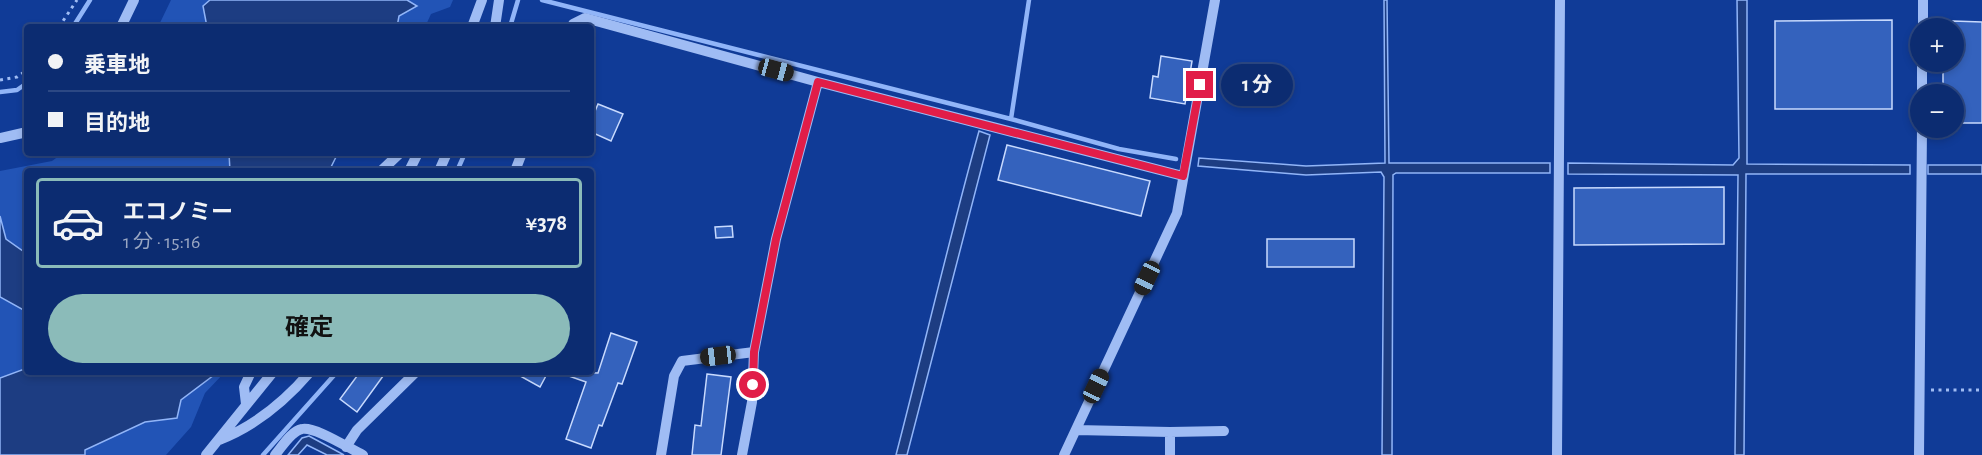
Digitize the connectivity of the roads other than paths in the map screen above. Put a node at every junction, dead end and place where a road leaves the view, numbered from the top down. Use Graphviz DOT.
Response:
graph roads {
  1 [pos="134,0"];
  2 [pos="482,0"];
  3 [pos="499,0"];
  4 [pos="1215,0"];
  5 [pos="1560,0"];
  6 [pos="1923,0"];
  7 [pos="1923,18"];
  8 [pos="122,24"];
  9 [pos="473,24"];
  10 [pos="495,24"];
  11 [pos="573,24"];
  12 [pos="818,82"];
  13 [pos="24,133"];
  14 [pos="0,138"];
  15 [pos="1922,138"];
  16 [pos="397,156"];
  17 [pos="384,168"];
  18 [pos="1183,176"];
  19 [pos="754,352"];
  20 [pos="250,375"];
  21 [pos="270,375"];
  22 [pos="307,375"];
  23 [pos="413,375"];
  24 [pos="246,404"];
  25 [pos="1076,430"];
  26 [pos="1224,431"];
  27 [pos="1170,432"];
  28 [pos="219,440"];
  29 [pos="354,451"];
  30 [pos="206,455"];
  31 [pos="275,455"];
  32 [pos="661,455"];
  33 [pos="742,455"];
  34 [pos="1064,455"];
  35 [pos="1170,455"];
  36 [pos="1557,455"];
  37 [pos="1919,455"];
  1 -- 8 [label="street"];
  2 -- 9 [label="street"];
  3 -- 10 [label="street"];
  4 -- 18 [label="street"];
  5 -- 36 [label="street"];
  6 -- 7 [label="street"];
  11 -- 12 [label="street"];
  12 -- 18 [label="street"];
  12 -- 19 [label="street"];
  13 -- 14 [label="street"];
  15 -- 37 [label="street"];
  16 -- 17 [label="street"];
  18 -- 25 [label="street"];
  19 -- 32 [label="street"];
  19 -- 33 [label="street"];
  20 -- 24 [label="street"];
  21 -- 24 [label="street"];
  22 -- 28 [label="street"];
  23 -- 29 [label="street"];
  24 -- 28 [label="street"];
  25 -- 27 [label="street"];
  25 -- 34 [label="street"];
  26 -- 27 [label="street"];
  27 -- 35 [label="street"];
  28 -- 30 [label="street"];
  29 -- 31 [label="street"];
}
